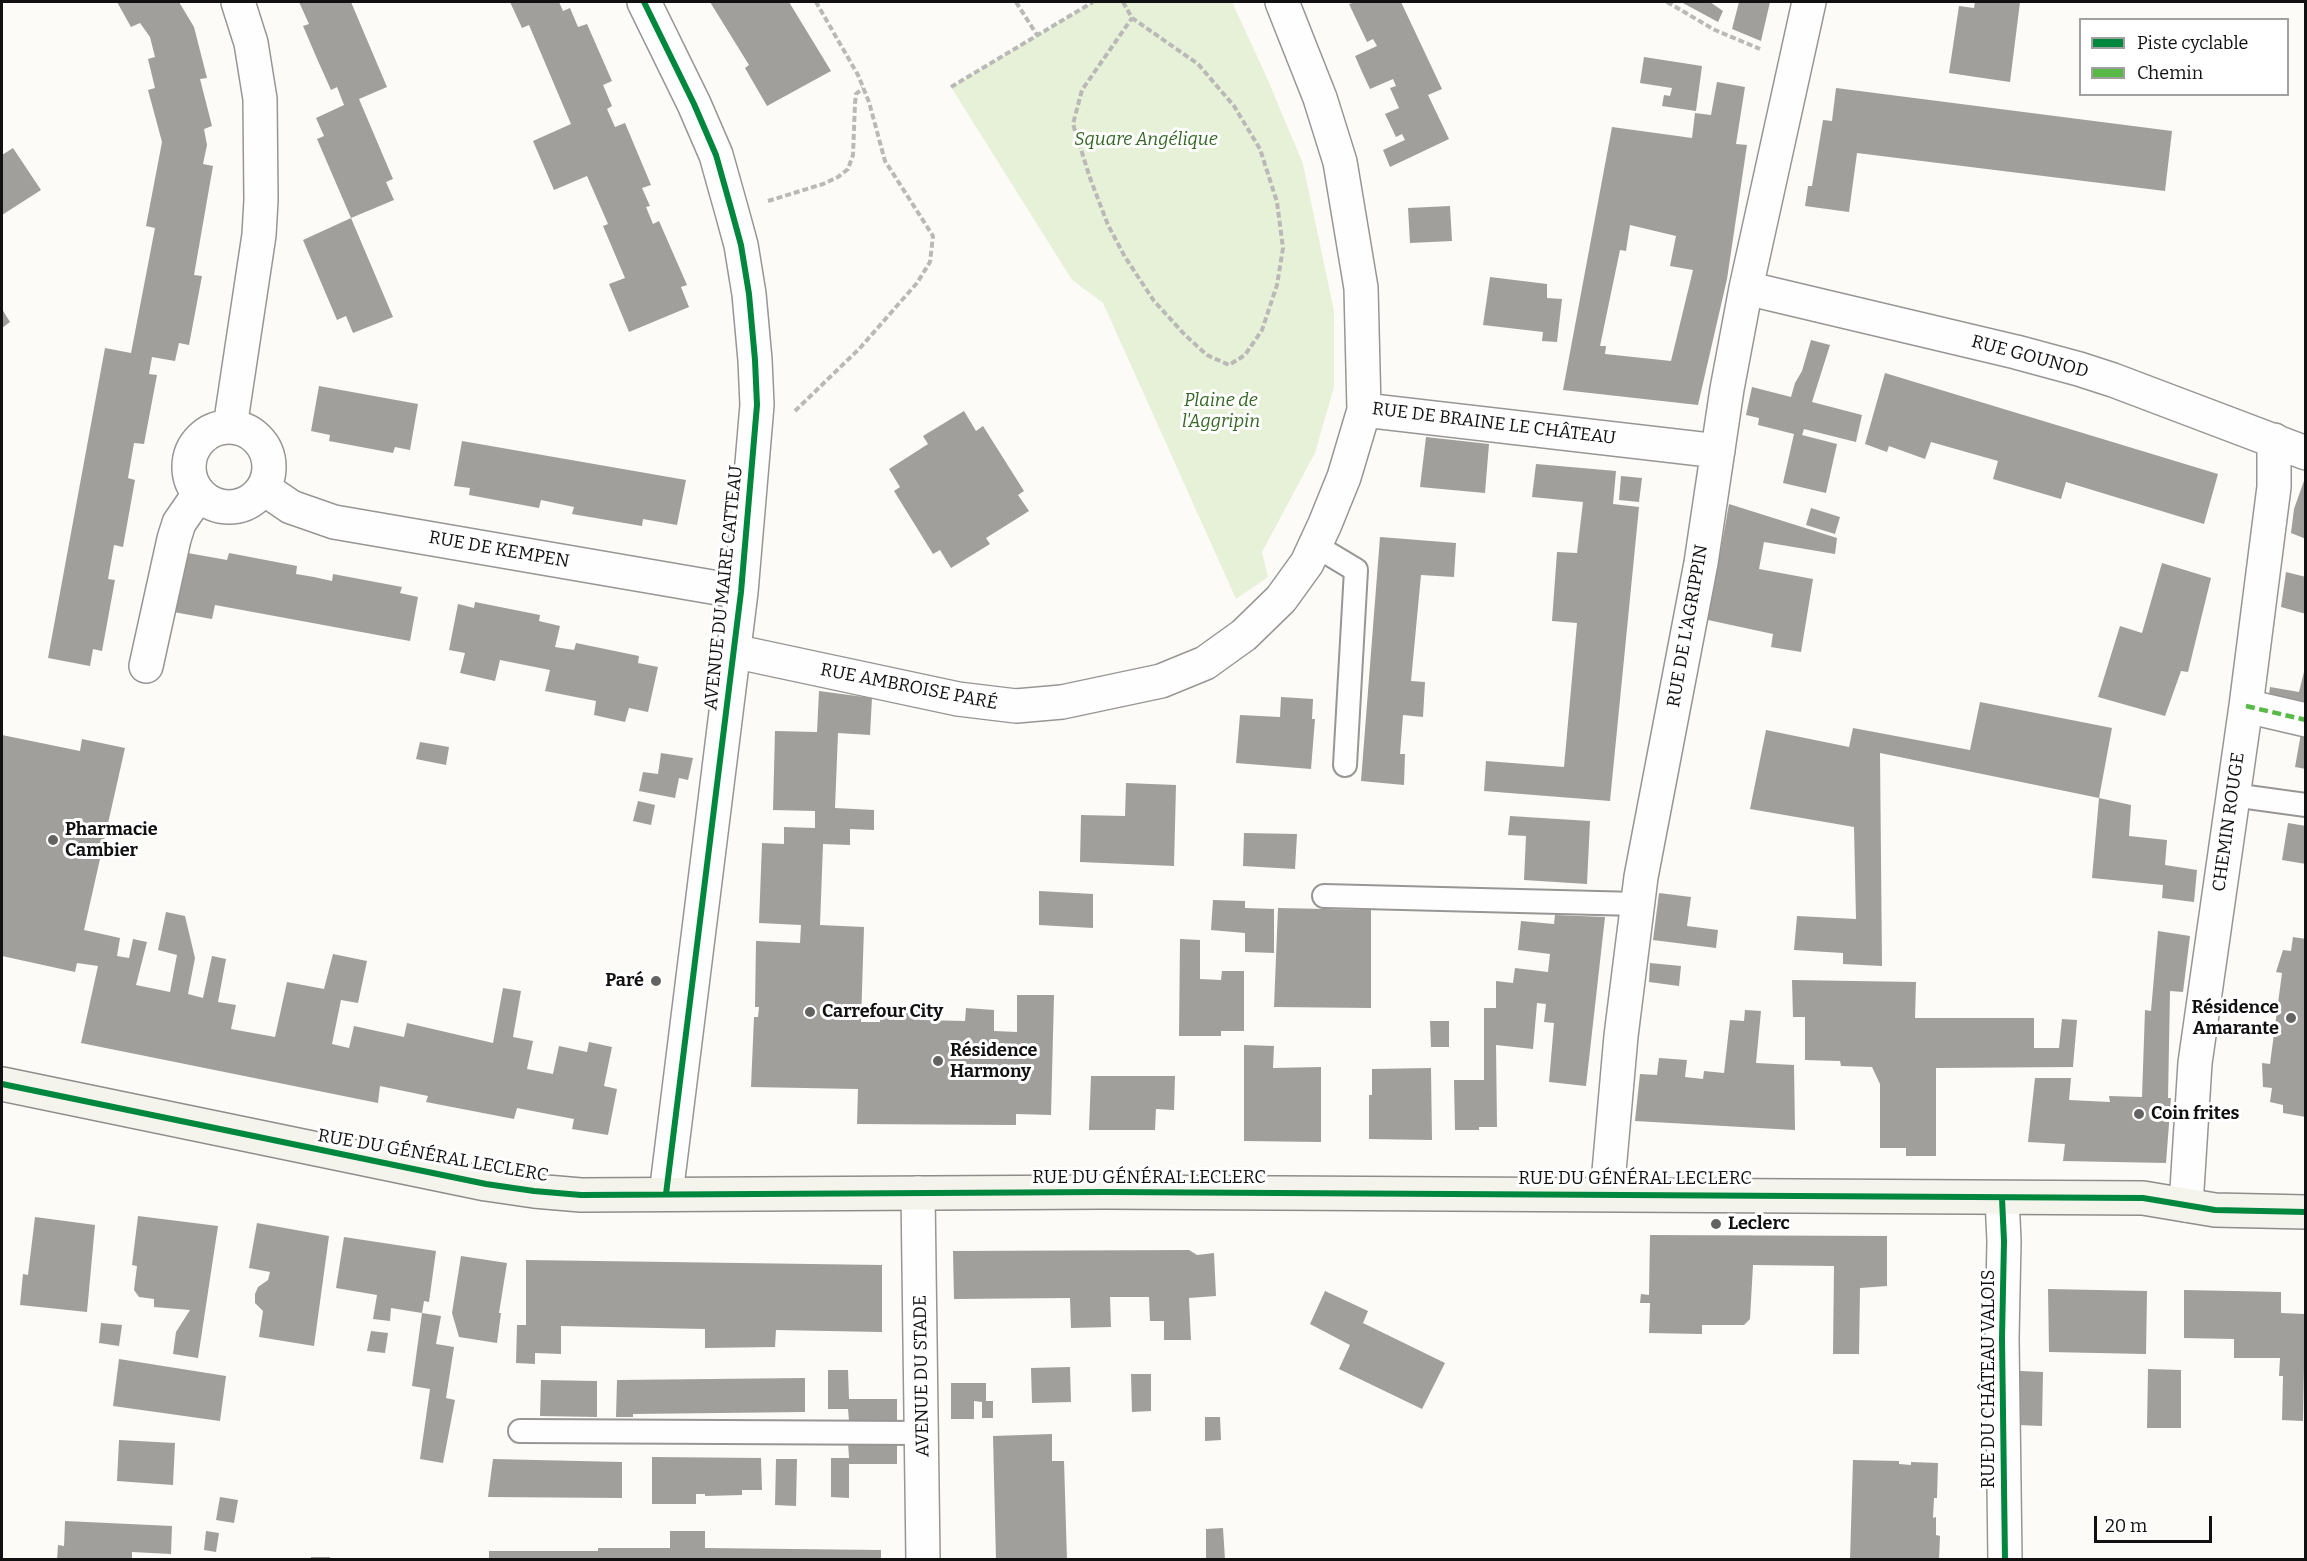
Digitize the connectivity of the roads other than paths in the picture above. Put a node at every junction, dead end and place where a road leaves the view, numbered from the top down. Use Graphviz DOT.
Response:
graph roads {
  1 [pos="238,2"];
  2 [pos="644,2"];
  3 [pos="1282,2"];
  4 [pos="1809,2"];
  5 [pos="1746,288"];
  6 [pos="1364,410"];
  7 [pos="230,427"];
  8 [pos="2274,440"];
  9 [pos="1718,450"];
  10 [pos="2306,453"];
  11 [pos="264,488"];
  12 [pos="199,494"];
  13 [pos="1316,546"];
  14 [pos="741,592"];
  15 [pos="733,651"];
  16 [pos="147,666"];
  17 [pos="2246,706"];
  18 [pos="2306,720"];
  19 [pos="1345,765"];
  20 [pos="2233,795"];
  21 [pos="2306,805"];
  22 [pos="1324,896"];
  23 [pos="1637,903"];
  24 [pos="2,1084"];
  25 [pos="918,1193"];
  26 [pos="666,1194"];
  27 [pos="1607,1194"];
  28 [pos="2002,1198"];
  29 [pos="2186,1205"];
  30 [pos="2306,1212"];
  31 [pos="520,1431"];
  32 [pos="923,1433"];
  33 [pos="923,1560"];
  34 [pos="2005,1560"];
  1 -- 7 [label="street"];
  2 -- 14 [label="street, AVENUE DU MAIRE CATTEAU"];
  3 -- 6 [label="street, RUE DE BRAINE LE CHÂTEAU"];
  4 -- 5 [label="street, RUE DE L'AGRIPPIN"];
  5 -- 8 [label="street, RUE GOUNOD"];
  5 -- 9 [label="street, RUE DE L'AGRIPPIN"];
  6 -- 9 [label="street, RUE DE BRAINE LE CHÂTEAU"];
  6 -- 13 [label="street, RUE AMBROISE PARÉ"];
  7 -- 11 [label="street"];
  7 -- 12 [label="street"];
  8 -- 10 [label="street, RUE GOUNOD"];
  8 -- 17 [label="street, CHEMIN ROUGE"];
  9 -- 23 [label="street, RUE DE L'AGRIPPIN"];
  11 -- 12 [label="street"];
  11 -- 14 [label="street, RUE DE KEMPEN"];
  12 -- 16 [label="street"];
  13 -- 15 [label="street, RUE AMBROISE PARÉ"];
  13 -- 19 [label="lane"];
  14 -- 15 [label="street, AVENUE DU MAIRE CATTEAU"];
  15 -- 26 [label="street, AVENUE DU MAIRE CATTEAU"];
  17 -- 18 [label="street"];
  17 -- 20 [label="street, CHEMIN ROUGE"];
  20 -- 21 [label="lane"];
  20 -- 29 [label="street, CHEMIN ROUGE"];
  22 -- 23 [label="lane"];
  23 -- 27 [label="street, RUE DE L'AGRIPPIN"];
  24 -- 26 [label="street, RUE DU GÉNÉRAL LECLERC"];
  25 -- 26 [label="street, RUE DU GÉNÉRAL LECLERC"];
  25 -- 27 [label="street, RUE DU GÉNÉRAL LECLERC"];
  25 -- 32 [label="street, AVENUE DU STADE"];
  27 -- 28 [label="street, RUE DU GÉNÉRAL LECLERC"];
  28 -- 29 [label="street, RUE DU GÉNÉRAL LECLERC"];
  28 -- 34 [label="street, RUE DU CHÂTEAU VALOIS"];
  29 -- 30 [label="street, RUE DU GÉNÉRAL LECLERC"];
  31 -- 32 [label="lane"];
  32 -- 33 [label="street, AVENUE DU STADE"];
}
